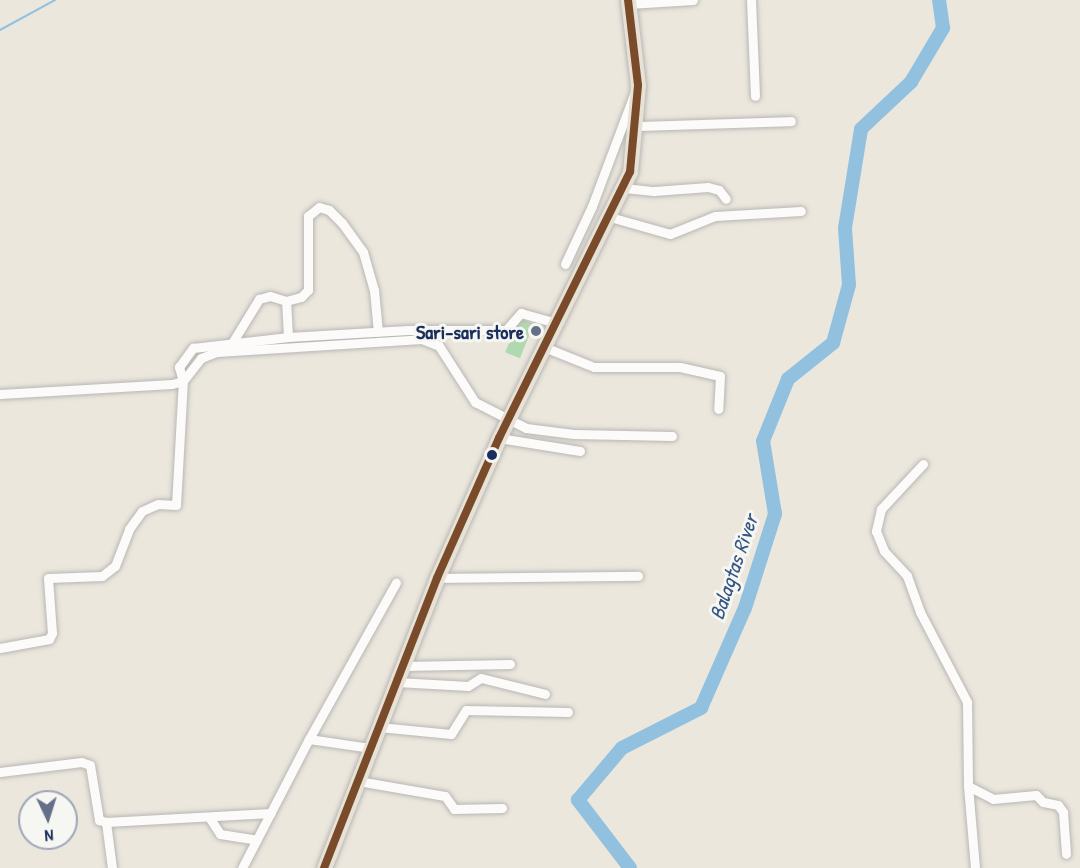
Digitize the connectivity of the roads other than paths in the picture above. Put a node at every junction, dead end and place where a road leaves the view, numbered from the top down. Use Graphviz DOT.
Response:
graph roads {
  1 [pos="693,0"];
  2 [pos="751,0"];
  3 [pos="628,2"];
  4 [pos="638,85"];
  5 [pos="755,96"];
  6 [pos="790,121"];
  7 [pos="636,126"];
  8 [pos="624,188"];
  9 [pos="726,199"];
  10 [pos="801,211"];
  11 [pos="610,217"];
  12 [pos="565,264"];
  13 [pos="286,302"];
  14 [pos="556,323"];
  15 [pos="378,332"];
  16 [pos="288,337"];
  17 [pos="232,343"];
  18 [pos="544,347"];
  19 [pos="183,381"];
  20 [pos="0,394"];
  21 [pos="718,409"];
  22 [pos="508,420"];
  23 [pos="672,436"];
  24 [pos="499,438"];
  25 [pos="580,452"];
  26 [pos="923,464"];
  27 [pos="638,576"];
  28 [pos="437,578"];
  29 [pos="396,583"];
  30 [pos="0,648"];
  31 [pos="510,664"];
  32 [pos="404,666"];
  33 [pos="397,682"];
  34 [pos="545,694"];
  35 [pos="568,712"];
  36 [pos="379,727"];
  37 [pos="309,739"];
  38 [pos="371,748"];
  39 [pos="0,772"];
  40 [pos="358,781"];
  41 [pos="968,786"];
  42 [pos="502,808"];
  43 [pos="271,813"];
  44 [pos="209,817"];
  45 [pos="106,822"];
  46 [pos="257,840"];
  47 [pos="1066,854"];
  48 [pos="111,868"];
  49 [pos="242,868"];
  50 [pos="324,868"];
  51 [pos="975,868"];
  1 -- 3 [label="street"];
  2 -- 5 [label="street"];
  3 -- 4 [label="highway"];
  4 -- 7 [label="highway"];
  4 -- 12 [label="street"];
  6 -- 7 [label="street"];
  7 -- 8 [label="highway"];
  8 -- 9 [label="street"];
  8 -- 11 [label="highway"];
  10 -- 11 [label="street"];
  11 -- 14 [label="highway"];
  13 -- 15 [label="street"];
  13 -- 16 [label="street"];
  13 -- 17 [label="street"];
  14 -- 15 [label="street"];
  14 -- 18 [label="highway"];
  15 -- 16 [label="street"];
  16 -- 17 [label="street"];
  17 -- 19 [label="street"];
  18 -- 21 [label="street"];
  18 -- 22 [label="highway"];
  19 -- 20 [label="street"];
  19 -- 22 [label="street"];
  19 -- 30 [label="street"];
  22 -- 23 [label="street"];
  22 -- 24 [label="highway"];
  24 -- 25 [label="street"];
  24 -- 28 [label="highway"];
  26 -- 41 [label="street"];
  27 -- 28 [label="street"];
  28 -- 32 [label="highway"];
  29 -- 37 [label="street"];
  31 -- 32 [label="street"];
  32 -- 33 [label="highway"];
  33 -- 34 [label="street"];
  33 -- 36 [label="highway"];
  35 -- 36 [label="street"];
  36 -- 38 [label="highway"];
  37 -- 38 [label="street"];
  37 -- 43 [label="street"];
  38 -- 40 [label="highway"];
  39 -- 45 [label="street"];
  40 -- 42 [label="street"];
  40 -- 50 [label="highway"];
  41 -- 47 [label="street"];
  41 -- 51 [label="street"];
  43 -- 44 [label="street"];
  43 -- 46 [label="street"];
  44 -- 45 [label="street"];
  44 -- 46 [label="street"];
  45 -- 48 [label="street"];
  46 -- 49 [label="street"];
}
